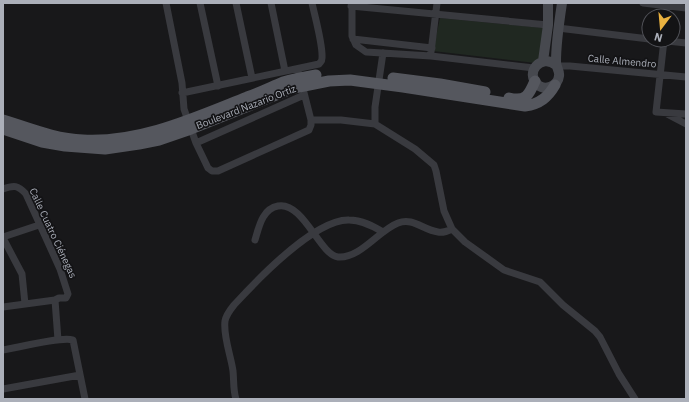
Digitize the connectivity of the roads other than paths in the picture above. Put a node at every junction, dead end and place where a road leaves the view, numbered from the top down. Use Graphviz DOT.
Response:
graph roads {
  1 [pos="166,3"];
  2 [pos="200,3"];
  3 [pos="236,3"];
  4 [pos="271,3"];
  5 [pos="312,3"];
  6 [pos="437,3"];
  7 [pos="548,3"];
  8 [pos="562,3"];
  9 [pos="643,3"];
  10 [pos="352,4"];
  11 [pos="667,4"];
  12 [pos="686,8"];
  13 [pos="436,14"];
  14 [pos="548,25"];
  15 [pos="558,28"];
  16 [pos="353,38"];
  17 [pos="641,38"];
  18 [pos="432,48"];
  19 [pos="662,48"];
  20 [pos="383,53"];
  21 [pos="431,56"];
  22 [pos="543,61"];
  23 [pos="557,66"];
  24 [pos="534,68"];
  25 [pos="285,71"];
  26 [pos="660,74"];
  27 [pos="686,77"];
  28 [pos="252,78"];
  29 [pos="380,80"];
  30 [pos="535,81"];
  31 [pos="301,82"];
  32 [pos="555,84"];
  33 [pos="218,86"];
  34 [pos="182,93"];
  35 [pos="665,112"];
  36 [pos="686,114"];
  37 [pos="3,120"];
  38 [pos="311,120"];
  39 [pos="375,124"];
  40 [pos="686,124"];
  41 [pos="190,125"];
  42 [pos="3,129"];
  43 [pos="196,143"];
  44 [pos="3,189"];
  45 [pos="39,225"];
  46 [pos="452,229"];
  47 [pos="383,232"];
  48 [pos="314,234"];
  49 [pos="3,237"];
  50 [pos="255,240"];
  51 [pos="57,299"];
  52 [pos="25,304"];
  53 [pos="3,307"];
  54 [pos="58,340"];
  55 [pos="3,350"];
  56 [pos="80,375"];
  57 [pos="3,389"];
  58 [pos="85,399"];
  59 [pos="236,399"];
  60 [pos="635,399"];
  1 -- 34 [label="street"];
  2 -- 33 [label="street"];
  3 -- 28 [label="street"];
  4 -- 25 [label="street"];
  5 -- 31 [label="street"];
  6 -- 13 [label="street"];
  7 -- 14 [label="street"];
  8 -- 15 [label="street"];
  9 -- 11 [label="street"];
  10 -- 13 [label="street"];
  10 -- 16 [label="street"];
  11 -- 12 [label="street"];
  13 -- 14 [label="street"];
  13 -- 18 [label="street"];
  14 -- 22 [label="street"];
  15 -- 17 [label="street"];
  15 -- 23 [label="street"];
  16 -- 18 [label="street"];
  16 -- 20 [label="street"];
  18 -- 21 [label="street"];
  19 -- 26 [label="street"];
  20 -- 21 [label="street"];
  20 -- 29 [label="street"];
  21 -- 24 [label="street"];
  22 -- 23 [label="street"];
  22 -- 24 [label="street"];
  23 -- 26 [label="street, Calle Almendro"];
  23 -- 32 [label="street"];
  24 -- 30 [label="street"];
  25 -- 28 [label="street"];
  25 -- 31 [label="street"];
  26 -- 27 [label="street, Calle Almendro"];
  26 -- 35 [label="street"];
  28 -- 33 [label="street"];
  29 -- 30 [label="main road, Boulevard Nazario Ortiz"];
  29 -- 31 [label="main road, Boulevard Nazario Ortiz"];
  29 -- 32 [label="main road, Boulevard Nazario Ortiz"];
  29 -- 39 [label="street"];
  30 -- 32 [label="street"];
  31 -- 38 [label="street"];
  31 -- 41 [label="main road, Boulevard Nazario Ortiz"];
  31 -- 43 [label="street"];
  33 -- 34 [label="street"];
  34 -- 41 [label="street"];
  35 -- 36 [label="street"];
  35 -- 40 [label="street"];
  37 -- 41 [label="main road, Boulevard Nazario Ortiz"];
  38 -- 39 [label="street"];
  38 -- 43 [label="street"];
  39 -- 46 [label="street"];
  41 -- 42 [label="main road, Boulevard Nazario Ortiz"];
  41 -- 43 [label="street"];
  44 -- 45 [label="street, Calle Cuatro Ciénegas"];
  45 -- 49 [label="street"];
  45 -- 51 [label="street, Calle Cuatro Ciénegas"];
  46 -- 47 [label="street"];
  46 -- 60 [label="street"];
  47 -- 48 [label="street"];
  47 -- 48 [label="street"];
  48 -- 50 [label="street"];
  48 -- 59 [label="street"];
  49 -- 52 [label="street"];
  51 -- 52 [label="street"];
  51 -- 54 [label="street"];
  52 -- 53 [label="street"];
  54 -- 55 [label="street"];
  54 -- 56 [label="street"];
  56 -- 57 [label="street"];
  56 -- 58 [label="street"];
}
